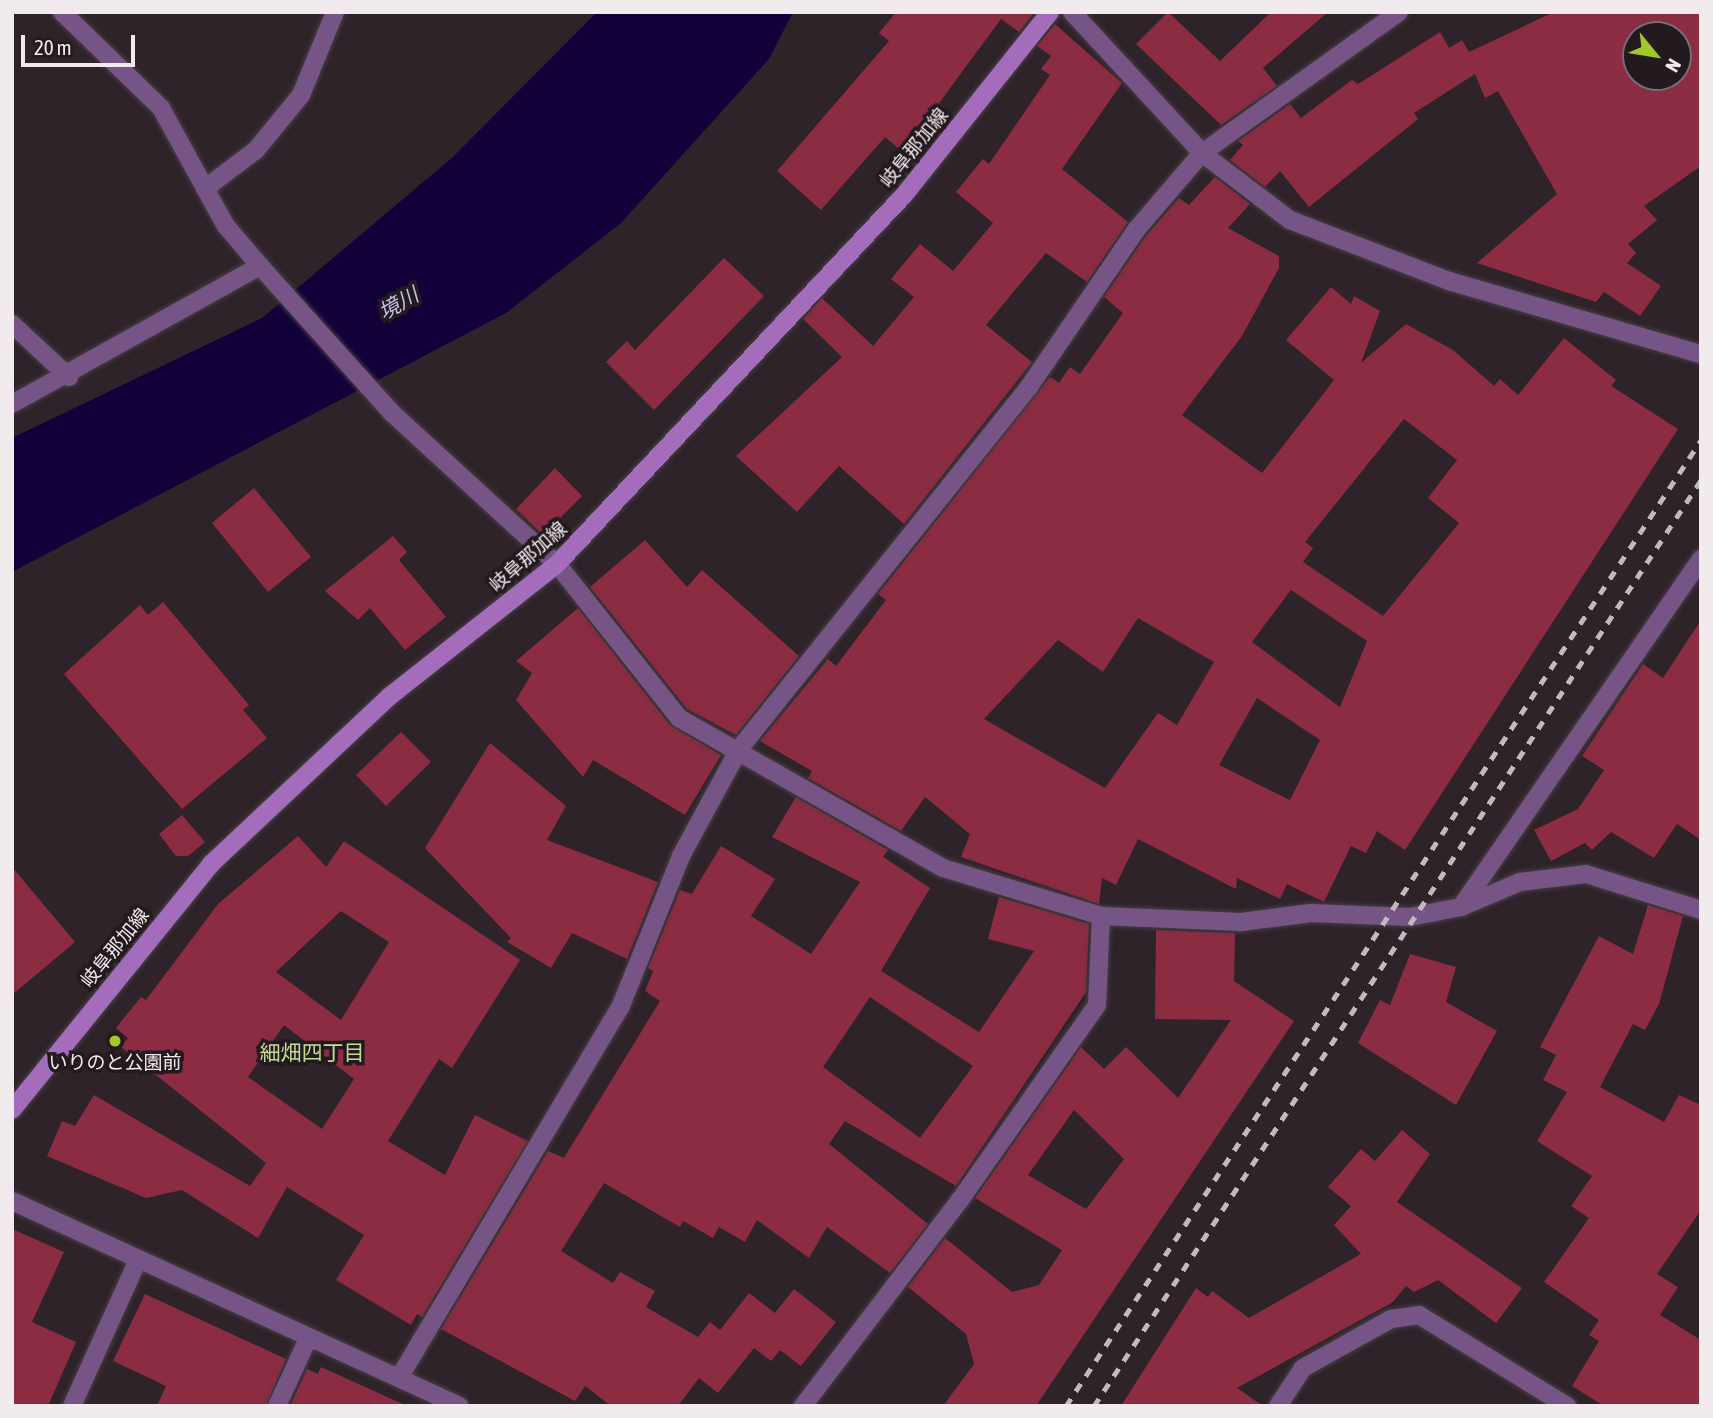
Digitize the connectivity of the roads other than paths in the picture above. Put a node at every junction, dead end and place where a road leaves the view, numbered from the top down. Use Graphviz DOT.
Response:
graph roads {
  1 [pos="62,12"];
  2 [pos="335,12"];
  3 [pos="1050,12"];
  4 [pos="1072,12"];
  5 [pos="1399,12"];
  6 [pos="1202,153"];
  7 [pos="207,187"];
  8 [pos="260,266"];
  9 [pos="12,324"];
  10 [pos="1701,355"];
  11 [pos="69,377"];
  12 [pos="12,404"];
  13 [pos="1701,559"];
  14 [pos="557,564"];
  15 [pos="739,750"];
  16 [pos="1461,907"];
  17 [pos="1701,910"];
  18 [pos="1101,916"];
  19 [pos="12,1110"];
  20 [pos="12,1201"];
  21 [pos="138,1260"];
  22 [pos="308,1339"];
  23 [pos="399,1378"];
  24 [pos="72,1406"];
  25 [pos="277,1406"];
  26 [pos="459,1406"];
  27 [pos="803,1406"];
  28 [pos="1278,1406"];
  29 [pos="1567,1406"];
  1 -- 7 [label="street"];
  2 -- 7 [label="street"];
  3 -- 14 [label="main road, 岐阜那加線"];
  4 -- 6 [label="street"];
  5 -- 6 [label="street"];
  6 -- 10 [label="street"];
  6 -- 15 [label="street"];
  7 -- 8 [label="street"];
  8 -- 11 [label="street"];
  8 -- 14 [label="street"];
  9 -- 11 [label="street"];
  11 -- 12 [label="street"];
  13 -- 16 [label="street"];
  14 -- 15 [label="street"];
  14 -- 19 [label="main road, 岐阜那加線"];
  15 -- 18 [label="street"];
  15 -- 23 [label="street"];
  16 -- 17 [label="street"];
  16 -- 18 [label="street"];
  18 -- 27 [label="street"];
  20 -- 21 [label="street"];
  21 -- 22 [label="street"];
  21 -- 24 [label="street"];
  22 -- 23 [label="street"];
  22 -- 25 [label="street"];
  23 -- 26 [label="street"];
  28 -- 29 [label="street"];
}
